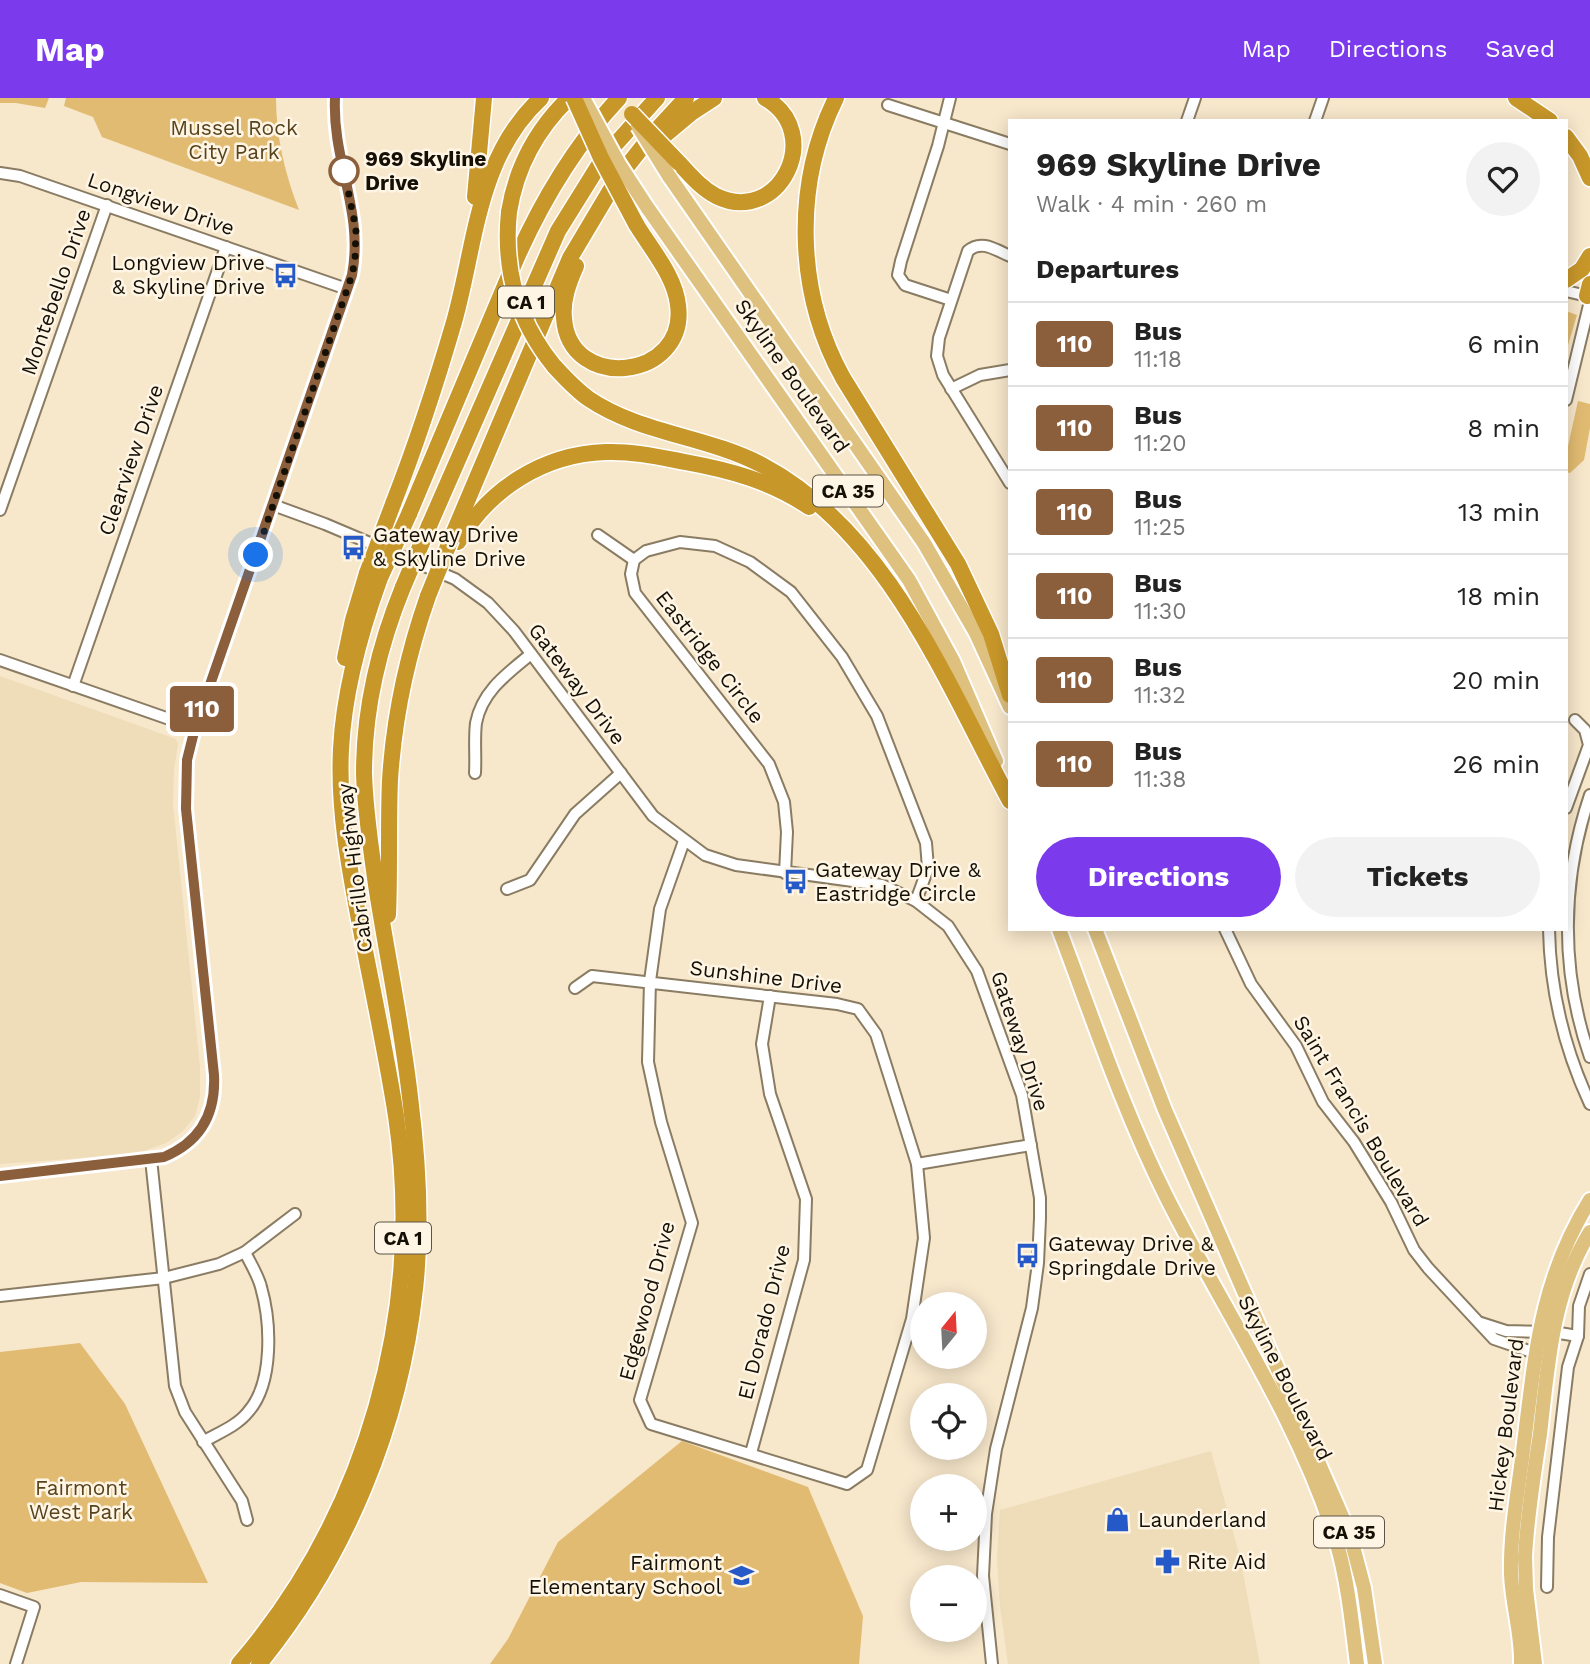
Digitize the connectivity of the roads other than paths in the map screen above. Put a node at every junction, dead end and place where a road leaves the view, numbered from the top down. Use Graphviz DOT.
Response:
graph roads {
  1 [pos="335,98"];
  2 [pos="484,98"];
  3 [pos="541,98"];
  4 [pos="571,98"];
  5 [pos="583,98"];
  6 [pos="621,98"];
  7 [pos="657,98"];
  8 [pos="686,98"];
  9 [pos="714,98"];
  10 [pos="765,98"];
  11 [pos="836,98"];
  12 [pos="950,98"];
  13 [pos="1195,98"];
  14 [pos="1323,98"];
  15 [pos="1516,98"];
  16 [pos="888,105"];
  17 [pos="632,114"];
  18 [pos="1188,119"];
  19 [pos="1316,119"];
  20 [pos="1547,119"];
  21 [pos="944,123"];
  22 [pos="1568,140"];
  23 [pos="1008,143"];
  24 [pos="674,169"];
  25 [pos="0,173"];
  26 [pos="1590,178"];
  27 [pos="617,179"];
  28 [pos="602,203"];
  29 [pos="107,205"];
  30 [pos="226,247"];
  31 [pos="1008,255"];
  32 [pos="1590,256"];
  33 [pos="1568,279"];
  34 [pos="463,282"];
  35 [pos="347,289"];
  36 [pos="1568,291"];
  37 [pos="1589,294"];
  38 [pos="951,300"];
  39 [pos="1008,370"];
  40 [pos="951,389"];
  41 [pos="1568,391"];
  42 [pos="1008,480"];
  43 [pos="273,505"];
  44 [pos="0,510"];
  45 [pos="598,535"];
  46 [pos="454,541"];
  47 [pos="634,560"];
  48 [pos="872,561"];
  49 [pos="374,575"];
  50 [pos="531,654"];
  51 [pos="0,660"];
  52 [pos="73,686"];
  53 [pos="1008,689"];
  54 [pos="1008,703"];
  55 [pos="1571,717"];
  56 [pos="195,728"];
  57 [pos="1590,729"];
  58 [pos="475,774"];
  59 [pos="621,774"];
  60 [pos="1008,794"];
  61 [pos="1008,795"];
  62 [pos="1590,795"];
  63 [pos="1568,803"];
  64 [pos="684,841"];
  65 [pos="785,873"];
  66 [pos="507,889"];
  67 [pos="916,901"];
  68 [pos="1568,919"];
  69 [pos="1060,931"];
  70 [pos="1096,931"];
  71 [pos="1226,931"];
  72 [pos="1549,931"];
  73 [pos="1567,931"];
  74 [pos="386,952"];
  75 [pos="650,981"];
  76 [pos="575,988"];
  77 [pos="770,996"];
  78 [pos="1590,1057"];
  79 [pos="1590,1104"];
  80 [pos="1031,1145"];
  81 [pos="151,1160"];
  82 [pos="917,1164"];
  83 [pos="0,1176"];
  84 [pos="1590,1200"];
  85 [pos="295,1214"];
  86 [pos="1590,1232"];
  87 [pos="245,1252"];
  88 [pos="1590,1274"];
  89 [pos="164,1278"];
  90 [pos="0,1296"];
  91 [pos="1480,1322"];
  92 [pos="1546,1333"];
  93 [pos="1578,1336"];
  94 [pos="1535,1353"];
  95 [pos="203,1442"];
  96 [pos="751,1452"];
  97 [pos="867,1470"];
  98 [pos="247,1520"];
  99 [pos="1547,1587"];
  100 [pos="0,1595"];
  101 [pos="16,1664"];
  102 [pos="240,1664"];
  103 [pos="259,1664"];
  104 [pos="992,1664"];
  105 [pos="1357,1664"];
  106 [pos="1375,1664"];
  107 [pos="1521,1664"];
  108 [pos="1535,1664"];
  1 -- 35 [label="street"];
  2 -- 34 [label="highway"];
  3 -- 34 [label="highway"];
  4 -- 28 [label="highway, bridge"];
  4 -- 48 [label="highway, bridge"];
  5 -- 60 [label="main road, Skyline Boulevard / CA 35, bridge"];
  6 -- 17 [label="main road"];
  6 -- 49 [label="highway, CA 1, bridge"];
  7 -- 74 [label="highway, Cabrillo Highway / CA 1, bridge"];
  8 -- 27 [label="highway"];
  9 -- 27 [label="highway"];
  10 -- 24 [label="highway"];
  11 -- 53 [label="highway"];
  12 -- 21 [label="street"];
  13 -- 18 [label="street"];
  14 -- 19 [label="street"];
  15 -- 20 [label="highway"];
  16 -- 21 [label="street"];
  17 -- 24 [label="highway, bridge"];
  21 -- 23 [label="street"];
  21 -- 38 [label="street"];
  22 -- 26 [label="highway"];
  24 -- 54 [label="main road, Skyline Boulevard / CA 35"];
  25 -- 29 [label="street, Longview Drive"];
  27 -- 28 [label="highway"];
  28 -- 46 [label="highway"];
  29 -- 30 [label="street, Longview Drive"];
  29 -- 44 [label="street, Montebello Drive"];
  30 -- 35 [label="street, Longview Drive"];
  30 -- 52 [label="street, Clearview Drive"];
  31 -- 38 [label="street"];
  32 -- 33 [label="highway"];
  34 -- 49 [label="highway, bridge"];
  35 -- 43 [label="street"];
  36 -- 37 [label="street"];
  37 -- 41 [label="street"];
  38 -- 40 [label="street"];
  39 -- 40 [label="street"];
  40 -- 42 [label="street"];
  43 -- 50 [label="street, Gateway Drive"];
  43 -- 56 [label="street"];
  45 -- 47 [label="street"];
  46 -- 48 [label="highway"];
  46 -- 74 [label="highway, bridge"];
  47 -- 65 [label="street, Eastridge Circle"];
  47 -- 67 [label="street"];
  48 -- 61 [label="highway"];
  49 -- 102 [label="highway, Cabrillo Highway / CA 1"];
  50 -- 58 [label="street"];
  50 -- 59 [label="street, Gateway Drive"];
  51 -- 52 [label="street"];
  52 -- 56 [label="street"];
  55 -- 57 [label="street"];
  55 -- 63 [label="street"];
  56 -- 81 [label="street"];
  59 -- 64 [label="street, Gateway Drive"];
  59 -- 66 [label="street"];
  62 -- 68 [label="street"];
  64 -- 65 [label="street, Gateway Drive"];
  64 -- 75 [label="street, Edgewood Drive"];
  65 -- 67 [label="street, Gateway Drive"];
  67 -- 80 [label="street, Gateway Drive"];
  69 -- 105 [label="main road, Skyline Boulevard / CA 35"];
  70 -- 106 [label="main road, Skyline Boulevard / CA 35"];
  71 -- 91 [label="street, Saint Francis Boulevard"];
  72 -- 79 [label="street"];
  73 -- 78 [label="street"];
  74 -- 103 [label="highway, Cabrillo Highway / CA 1"];
  75 -- 76 [label="street, Sunshine Drive"];
  75 -- 77 [label="street, Sunshine Drive"];
  75 -- 96 [label="street, Edgewood Drive"];
  77 -- 82 [label="street, Sunshine Drive"];
  77 -- 96 [label="street, El Dorado Drive"];
  80 -- 82 [label="street"];
  80 -- 104 [label="street, Gateway Drive"];
  81 -- 83 [label="street"];
  81 -- 89 [label="street"];
  82 -- 97 [label="street, Sunshine Drive"];
  84 -- 92 [label="main road, Hickey Boulevard"];
  85 -- 87 [label="street"];
  86 -- 92 [label="main road, Hickey Boulevard"];
  87 -- 89 [label="street"];
  87 -- 95 [label="street"];
  88 -- 93 [label="street"];
  89 -- 90 [label="street"];
  89 -- 95 [label="street"];
  91 -- 92 [label="street, Saint Francis Boulevard"];
  91 -- 94 [label="street, Saint Francis Boulevard"];
  92 -- 93 [label="street, Saint Francis Boulevard"];
  92 -- 94 [label="main road, Hickey Boulevard"];
  92 -- 108 [label="main road, Hickey Boulevard"];
  93 -- 99 [label="street"];
  94 -- 107 [label="main road, Hickey Boulevard"];
  95 -- 98 [label="street"];
  96 -- 97 [label="street, Edgewood Drive"];
  100 -- 101 [label="street"];
}
